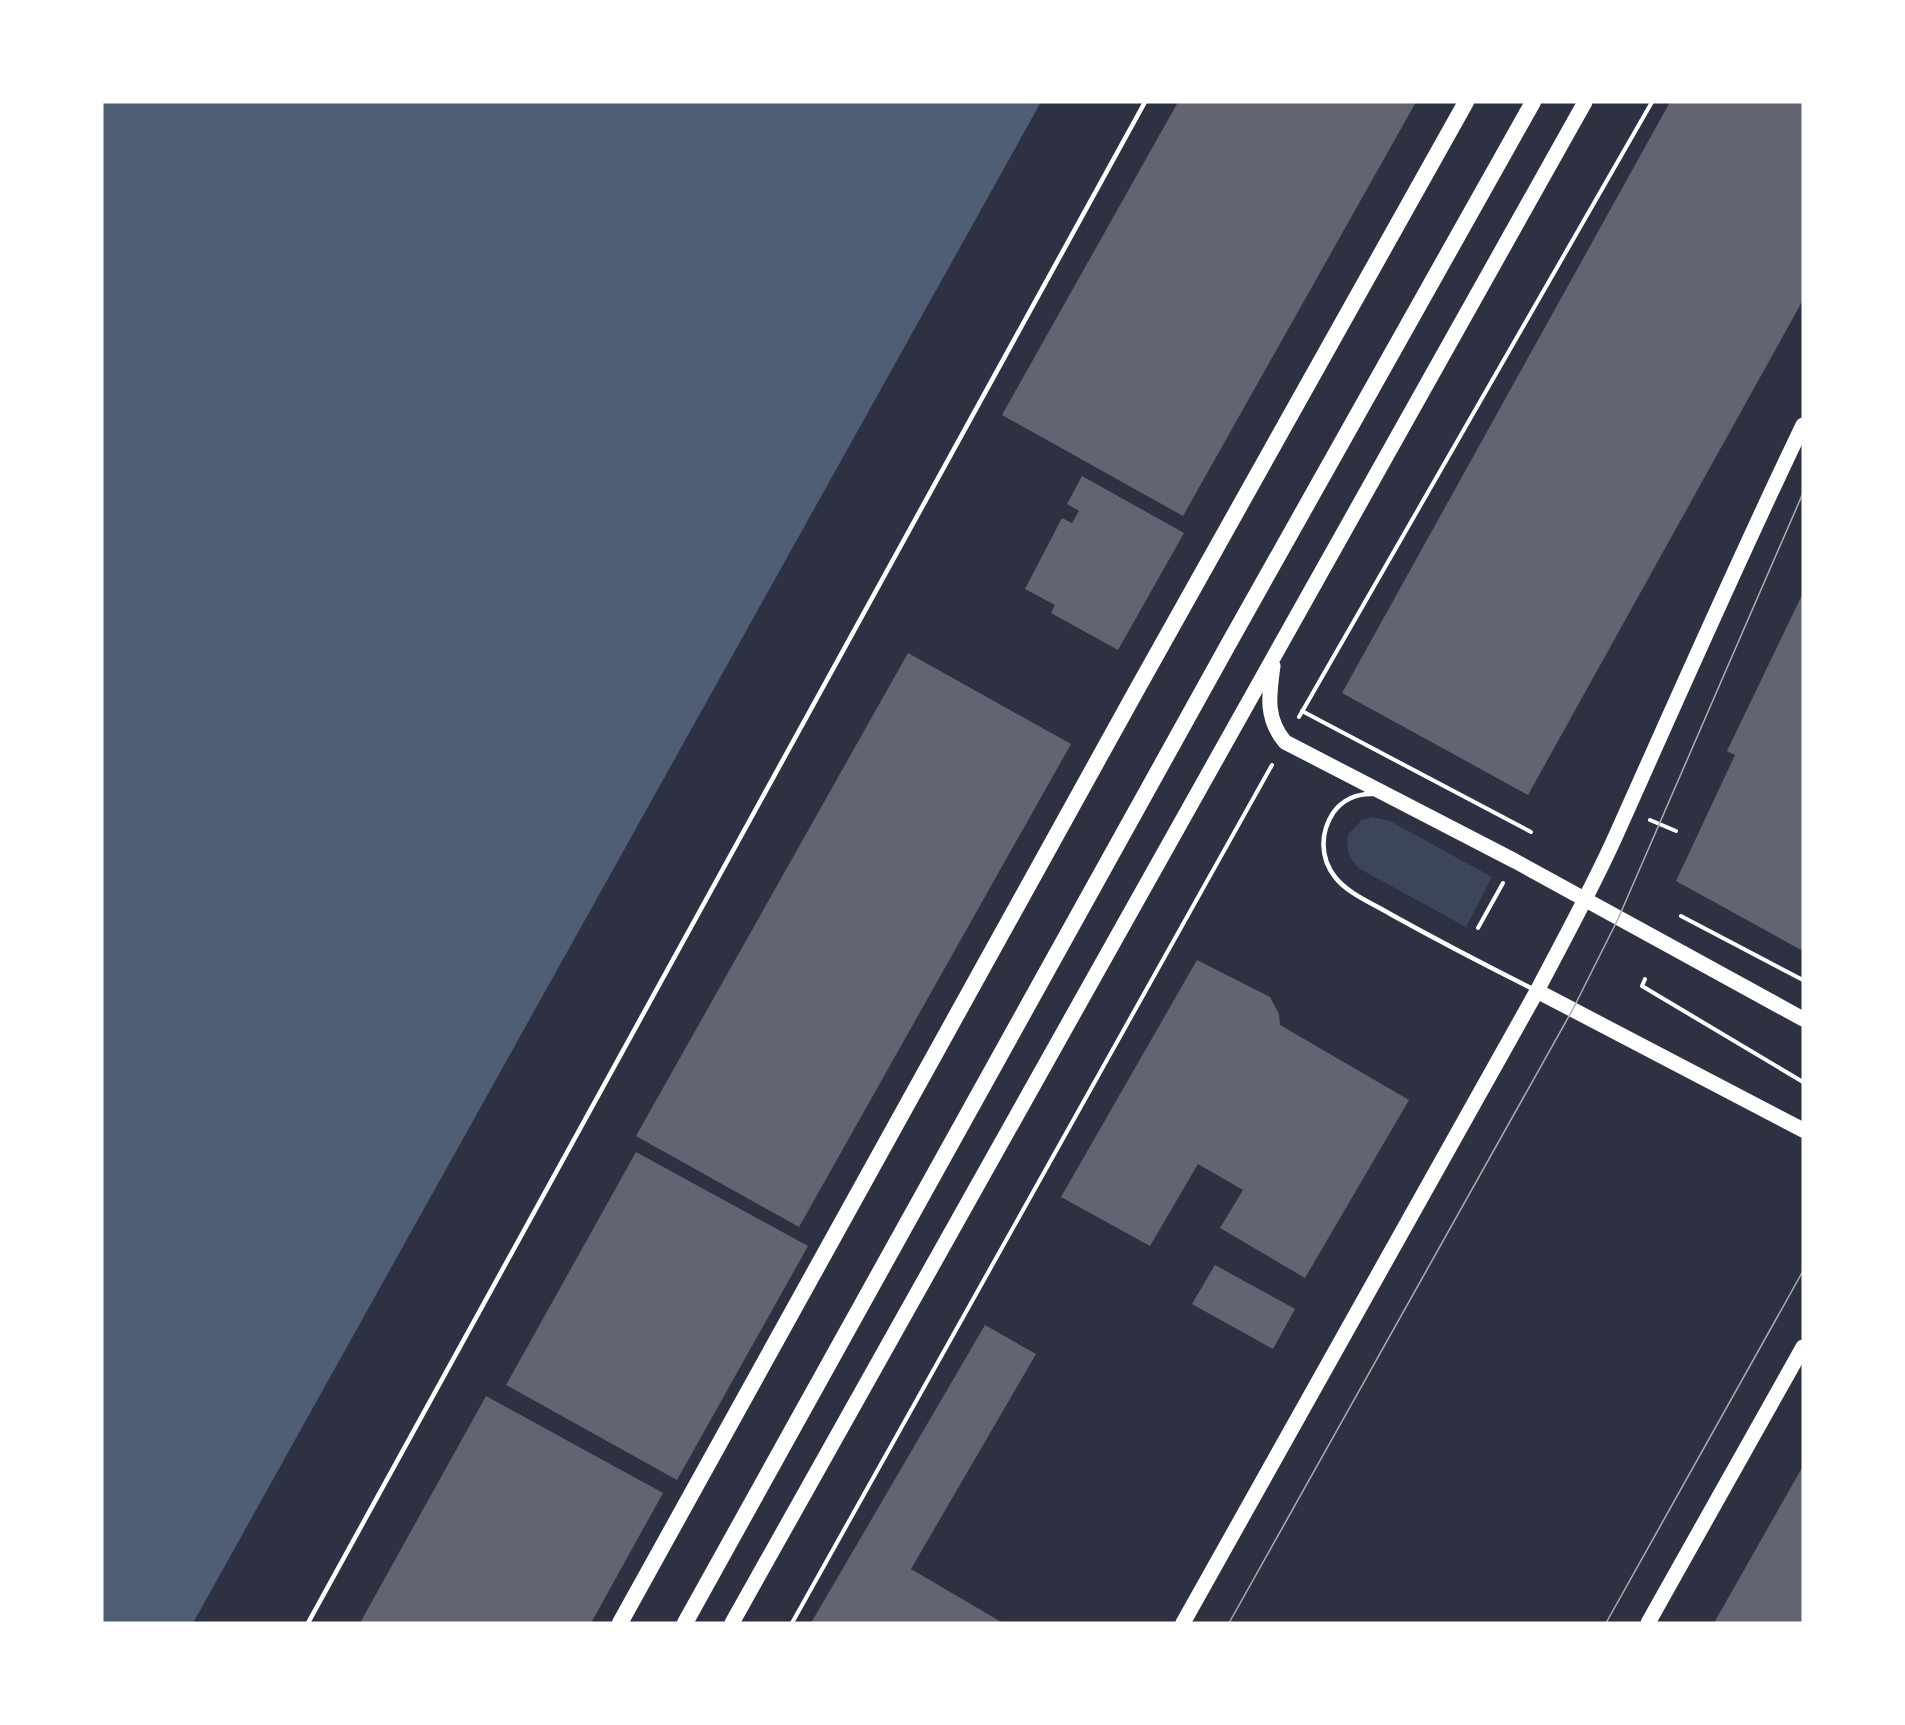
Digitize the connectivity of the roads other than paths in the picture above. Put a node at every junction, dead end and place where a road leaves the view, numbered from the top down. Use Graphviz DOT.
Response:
graph roads {
  1 [pos="1145,102"];
  2 [pos="1466,102"];
  3 [pos="1533,102"];
  4 [pos="1585,102"];
  5 [pos="1803,425"];
  6 [pos="1274,657"];
  7 [pos="1390,795"];
  8 [pos="1584,899"];
  9 [pos="1537,991"];
  10 [pos="1803,1019"];
  11 [pos="1803,1130"];
  12 [pos="1803,1347"];
  13 [pos="308,1623"];
  14 [pos="620,1623"];
  15 [pos="685,1623"];
  16 [pos="732,1623"];
  17 [pos="1184,1623"];
  18 [pos="1648,1623"];
  1 -- 13 [label="lane"];
  2 -- 14 [label="highway"];
  3 -- 15 [label="highway"];
  4 -- 6 [label="main road"];
  5 -- 8 [label="main road"];
  6 -- 7 [label="main road"];
  6 -- 16 [label="main road"];
  7 -- 8 [label="main road"];
  7 -- 9 [label="lane"];
  8 -- 9 [label="main road"];
  8 -- 10 [label="main road"];
  9 -- 11 [label="main road"];
  9 -- 17 [label="main road"];
  12 -- 18 [label="main road"];
}
